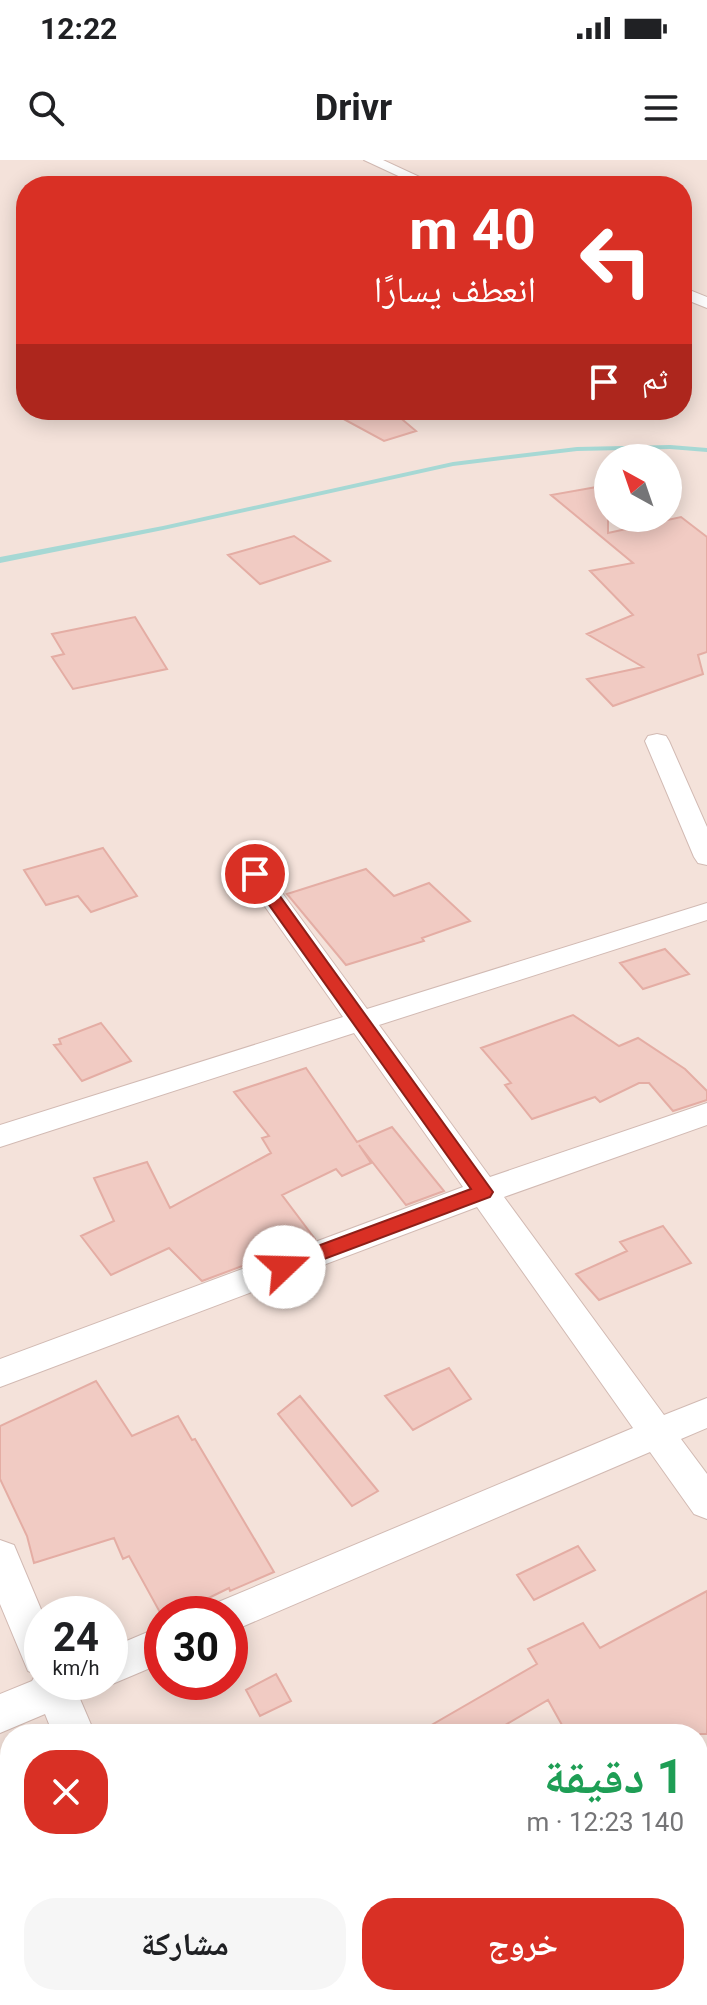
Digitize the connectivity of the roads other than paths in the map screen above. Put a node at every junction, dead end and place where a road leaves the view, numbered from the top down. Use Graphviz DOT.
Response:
graph roads {
  1 [pos="371,160"];
  2 [pos="409,176"];
  3 [pos="657,741"];
  4 [pos="705,850"];
  5 [pos="255,874"];
  6 [pos="707,911"];
  7 [pos="361,1021"];
  8 [pos="707,1114"];
  9 [pos="0,1136"];
  10 [pos="483,1192"];
  11 [pos="0,1373"];
  12 [pos="707,1412"];
  13 [pos="657,1433"];
  14 [pos="707,1503"];
  15 [pos="0,1557"];
  16 [pos="248,1607"];
  17 [pos="24,1609"];
  18 [pos="24,1699"];
  19 [pos="63,1700"];
  20 [pos="0,1714"];
  21 [pos="71,1724"];
  1 -- 2 [label="street"];
  3 -- 4 [label="street"];
  5 -- 7 [label="street"];
  6 -- 7 [label="street"];
  7 -- 9 [label="street"];
  7 -- 10 [label="street"];
  8 -- 10 [label="street"];
  10 -- 11 [label="street"];
  10 -- 13 [label="street"];
  12 -- 13 [label="street"];
  13 -- 14 [label="street"];
  13 -- 16 [label="street"];
  15 -- 17 [label="street"];
  18 -- 20 [label="street"];
  19 -- 21 [label="street"];
}
